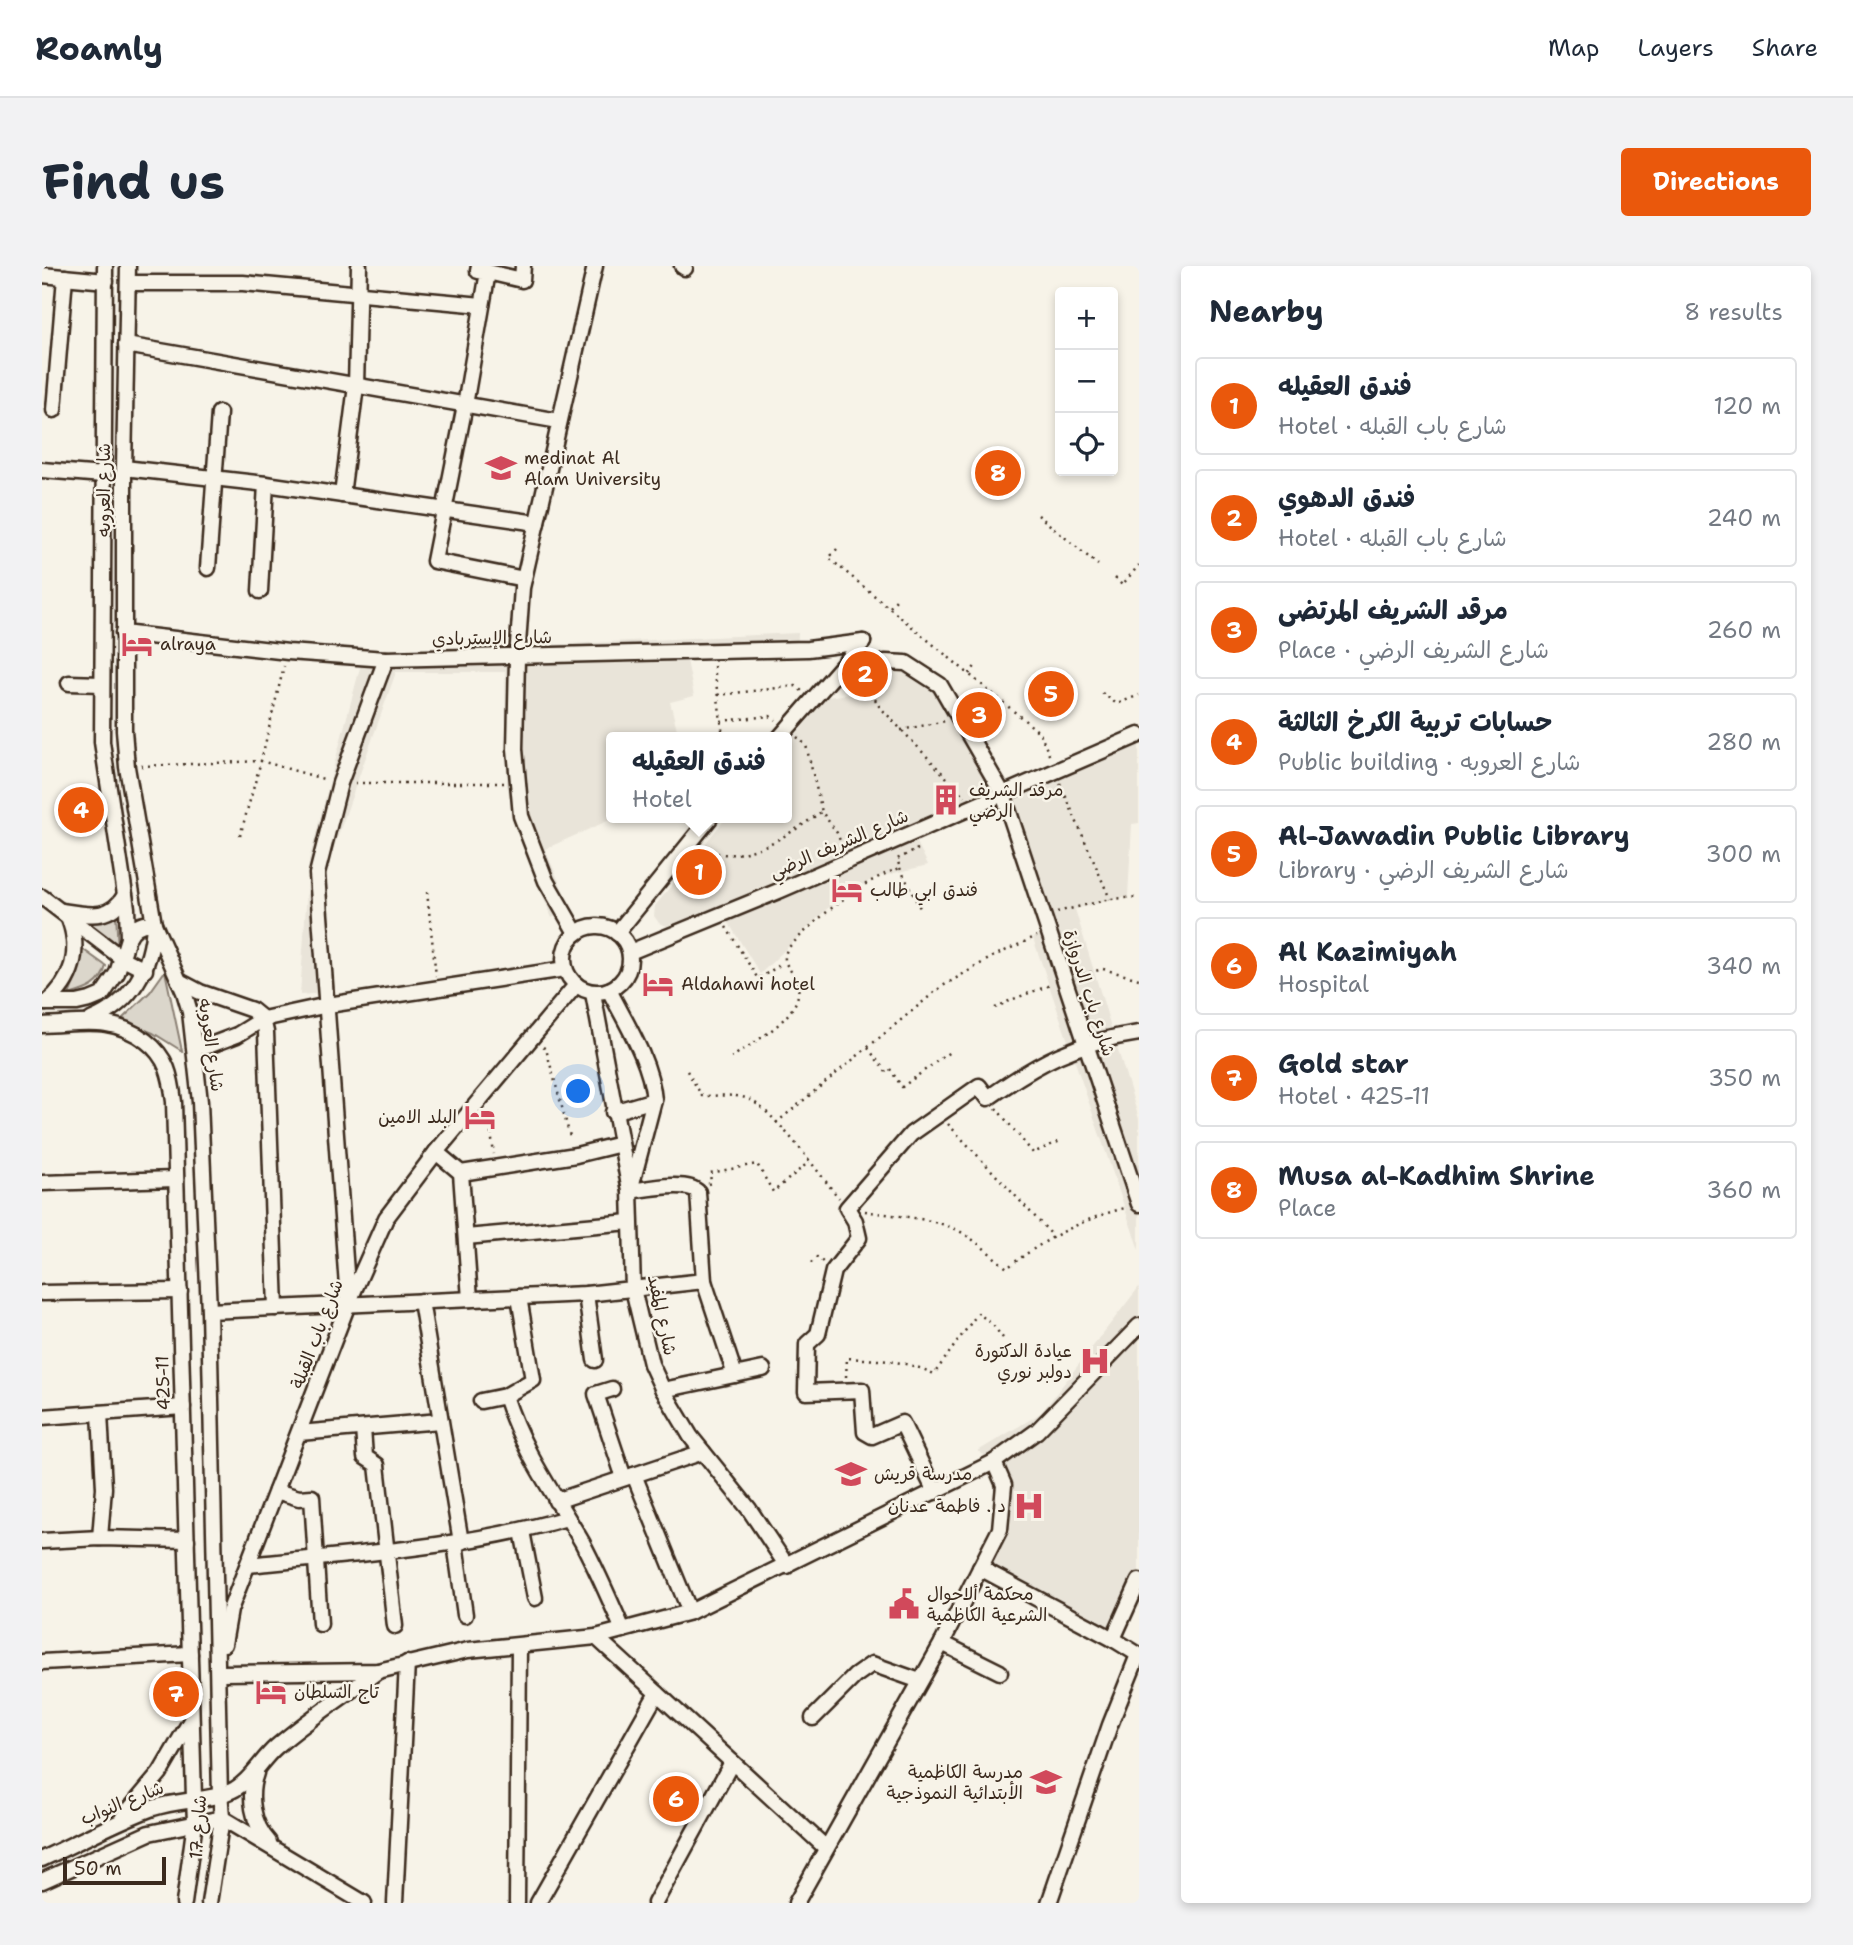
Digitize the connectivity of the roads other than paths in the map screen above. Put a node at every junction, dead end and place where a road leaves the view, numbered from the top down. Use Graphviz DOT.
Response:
graph roads {
  1 [pos="128,266"];
  2 [pos="359,266"];
  3 [pos="523,266"];
  4 [pos="595,266"];
  5 [pos="483,269"];
  6 [pos="105,274"];
  7 [pos="42,275"];
  8 [pos="65,277"];
  9 [pos="128,283"];
  10 [pos="358,293"];
  11 [pos="482,304"];
  12 [pos="126,345"];
  13 [pos="356,386"];
  14 [pos="465,405"];
  15 [pos="54,411"];
  16 [pos="219,413"];
  17 [pos="559,421"];
  18 [pos="124,468"];
  19 [pos="42,470"];
  20 [pos="103,475"];
  21 [pos="214,478"];
  22 [pos="265,484"];
  23 [pos="342,495"];
  24 [pos="444,510"];
  25 [pos="537,523"];
  26 [pos="208,568"];
  27 [pos="524,579"];
  28 [pos="260,591"];
  29 [pos="123,633"];
  30 [pos="517,658"];
  31 [pos="386,659"];
  32 [pos="885,662"];
  33 [pos="69,683"];
  34 [pos="102,684"];
  35 [pos="785,732"];
  36 [pos="1139,735"];
  37 [pos="1003,794"];
  38 [pos="706,823"];
  39 [pos="42,897"];
  40 [pos="126,902"];
  41 [pos="64,915"];
  42 [pos="153,917"];
  43 [pos="576,933"];
  44 [pos="617,933"];
  45 [pos="128,938"];
  46 [pos="630,952"];
  47 [pos="123,959"];
  48 [pos="565,969"];
  49 [pos="145,970"];
  50 [pos="179,981"];
  51 [pos="576,985"];
  52 [pos="609,990"];
  53 [pos="593,992"];
  54 [pos="44,1003"];
  55 [pos="328,1005"];
  56 [pos="263,1019"];
  57 [pos="87,1022"];
  58 [pos="42,1025"];
  59 [pos="1139,1033"];
  60 [pos="1086,1044"];
  61 [pos="195,1047"];
  62 [pos="654,1100"];
  63 [pos="613,1112"];
  64 [pos="621,1144"];
  65 [pos="436,1152"];
  66 [pos="461,1173"];
  67 [pos="176,1179"];
  68 [pos="42,1183"];
  69 [pos="629,1191"];
  70 [pos="1132,1206"];
  71 [pos="630,1222"];
  72 [pos="466,1237"];
  73 [pos="704,1281"];
  74 [pos="633,1289"];
  75 [pos="180,1291"];
  76 [pos="42,1293"];
  77 [pos="586,1294"];
  78 [pos="519,1297"];
  79 [pos="470,1299"];
  80 [pos="421,1301"];
  81 [pos="348,1304"];
  82 [pos="276,1308"];
  83 [pos="209,1311"];
  84 [pos="1139,1326"];
  85 [pos="595,1360"];
  86 [pos="763,1369"];
  87 [pos="735,1375"];
  88 [pos="612,1390"];
  89 [pos="663,1390"];
  90 [pos="505,1396"];
  91 [pos="481,1401"];
  92 [pos="183,1407"];
  93 [pos="100,1413"];
  94 [pos="42,1417"];
  95 [pos="440,1421"];
  96 [pos="363,1428"];
  97 [pos="299,1433"];
  98 [pos="703,1452"];
  99 [pos="994,1462"];
  100 [pos="629,1477"];
  101 [pos="276,1491"];
  102 [pos="935,1492"];
  103 [pos="556,1501"];
  104 [pos="567,1518"];
  105 [pos="522,1531"];
  106 [pos="100,1538"];
  107 [pos="187,1540"];
  108 [pos="42,1541"];
  109 [pos="458,1542"];
  110 [pos="386,1550"];
  111 [pos="315,1557"];
  112 [pos="248,1565"];
  113 [pos="787,1566"];
  114 [pos="980,1568"];
  115 [pos="1139,1581"];
  116 [pos="535,1598"];
  117 [pos="690,1612"];
  118 [pos="465,1615"];
  119 [pos="320,1623"];
  120 [pos="395,1626"];
  121 [pos="623,1630"];
  122 [pos="596,1637"];
  123 [pos="1113,1639"];
  124 [pos="942,1643"];
  125 [pos="519,1646"];
  126 [pos="190,1654"];
  127 [pos="1139,1655"];
  128 [pos="42,1662"];
  129 [pos="407,1663"];
  130 [pos="378,1671"];
  131 [pos="1000,1672"];
  132 [pos="222,1673"];
  133 [pos="920,1681"];
  134 [pos="657,1693"];
  135 [pos="192,1718"];
  136 [pos="813,1718"];
  137 [pos="220,1754"];
  138 [pos="732,1762"];
  139 [pos="257,1768"];
  140 [pos="220,1796"];
  141 [pos="194,1798"];
  142 [pos="222,1818"];
  143 [pos="119,1822"];
  144 [pos="194,1822"];
  145 [pos="826,1848"];
  146 [pos="278,1852"];
  147 [pos="46,1853"];
  148 [pos="42,1881"];
  149 [pos="184,1903"];
  150 [pos="209,1903"];
  151 [pos="364,1903"];
  152 [pos="396,1903"];
  153 [pos="517,1903"];
  154 [pos="538,1903"];
  155 [pos="654,1903"];
  156 [pos="796,1903"];
  157 [pos="1049,1903"];
  1 -- 9 [label="street, شارع العروبه"];
  2 -- 10 [label="street"];
  3 -- 5 [label="street"];
  4 -- 17 [label="street"];
  5 -- 11 [label="street"];
  6 -- 8 [label="street"];
  6 -- 20 [label="street, شارع العروبه"];
  7 -- 8 [label="street"];
  8 -- 15 [label="street"];
  9 -- 10 [label="street"];
  9 -- 12 [label="street, شارع العروبه"];
  10 -- 11 [label="street"];
  10 -- 13 [label="street"];
  11 -- 14 [label="street"];
  12 -- 13 [label="street"];
  12 -- 18 [label="street, شارع العروبه"];
  13 -- 14 [label="street"];
  13 -- 23 [label="street"];
  14 -- 17 [label="street"];
  14 -- 24 [label="street"];
  16 -- 21 [label="street"];
  17 -- 25 [label="street"];
  18 -- 21 [label="street"];
  18 -- 29 [label="street, شارع العروبه"];
  19 -- 20 [label="street"];
  20 -- 34 [label="street, شارع العروبه"];
  21 -- 22 [label="street"];
  21 -- 26 [label="street"];
  22 -- 23 [label="street"];
  22 -- 28 [label="street"];
  23 -- 24 [label="street"];
  24 -- 25 [label="street"];
  24 -- 27 [label="street"];
  25 -- 27 [label="street"];
  27 -- 30 [label="street"];
  29 -- 31 [label="street, شارع الإستربادي"];
  29 -- 42 [label="street, شارع العروبه"];
  30 -- 31 [label="street, شارع الإستربادي"];
  30 -- 35 [label="street, شارع الإستربادي"];
  30 -- 43 [label="street"];
  31 -- 55 [label="street"];
  32 -- 37 [label="street, شارع باب الدروازة"];
  33 -- 34 [label="street"];
  34 -- 40 [label="street, شارع العروبه"];
  36 -- 37 [label="street, شارع الشريف الرضي"];
  37 -- 46 [label="street, شارع الشريف الرضي"];
  37 -- 60 [label="street, شارع باب الدروازة"];
  38 -- 44 [label="street"];
  39 -- 41 [label="street"];
  40 -- 41 [label="street"];
  40 -- 42 [label="street"];
  40 -- 45 [label="street, شارع العروبه"];
  41 -- 47 [label="street"];
  41 -- 54 [label="street"];
  42 -- 45 [label="street"];
  42 -- 49 [label="street, 425-11"];
  42 -- 50 [label="street, شارع العروبه"];
  43 -- 44 [label="street"];
  43 -- 48 [label="street"];
  44 -- 46 [label="street"];
  45 -- 47 [label="street, شارع العروبه"];
  46 -- 52 [label="street"];
  47 -- 49 [label="street"];
  47 -- 54 [label="street, شارع العروبه"];
  48 -- 51 [label="street"];
  48 -- 55 [label="street"];
  49 -- 57 [label="street, 425-11"];
  50 -- 56 [label="street"];
  50 -- 61 [label="street, شارع العروبه"];
  51 -- 53 [label="street"];
  51 -- 65 [label="street, شارع باب القبلة"];
  52 -- 53 [label="street"];
  52 -- 62 [label="street"];
  53 -- 63 [label="street, شارع المفيد"];
  55 -- 56 [label="street"];
  55 -- 81 [label="street"];
  56 -- 61 [label="street"];
  56 -- 82 [label="street"];
  57 -- 58 [label="street, 425-11"];
  57 -- 67 [label="street, 425-11"];
  59 -- 60 [label="street"];
  60 -- 70 [label="street, شارع باب الدروازة"];
  60 -- 102 [label="street"];
  61 -- 83 [label="street, شارع العروبه"];
  62 -- 63 [label="street"];
  62 -- 69 [label="street"];
  63 -- 64 [label="street, شارع المفيد"];
  64 -- 66 [label="street"];
  64 -- 69 [label="street, شارع المفيد"];
  65 -- 66 [label="street"];
  65 -- 81 [label="street, شارع باب القبلة"];
  66 -- 72 [label="street"];
  67 -- 68 [label="street"];
  67 -- 75 [label="street, 425-11"];
  69 -- 71 [label="street, شارع المفيد"];
  69 -- 73 [label="street"];
  71 -- 72 [label="street"];
  71 -- 74 [label="street, شارع المفيد"];
  72 -- 79 [label="street"];
  73 -- 74 [label="street"];
  73 -- 87 [label="street"];
  74 -- 77 [label="street"];
  74 -- 89 [label="street, شارع المفيد"];
  75 -- 76 [label="street"];
  75 -- 92 [label="street, 425-11"];
  77 -- 78 [label="street"];
  77 -- 85 [label="street"];
  78 -- 79 [label="street"];
  78 -- 90 [label="street"];
  79 -- 80 [label="street"];
  80 -- 81 [label="street"];
  80 -- 95 [label="street"];
  81 -- 82 [label="street"];
  81 -- 97 [label="street, شارع باب القبلة"];
  82 -- 83 [label="street"];
  83 -- 140 [label="street, شارع العروبه"];
  84 -- 99 [label="street"];
  86 -- 87 [label="street"];
  87 -- 89 [label="street"];
  88 -- 100 [label="street"];
  89 -- 98 [label="street, شارع المفيد"];
  90 -- 91 [label="street"];
  90 -- 103 [label="street"];
  92 -- 93 [label="street"];
  92 -- 107 [label="street, 425-11"];
  93 -- 94 [label="street"];
  93 -- 106 [label="street"];
  95 -- 96 [label="street"];
  95 -- 109 [label="street"];
  96 -- 97 [label="street"];
  96 -- 110 [label="street"];
  97 -- 101 [label="street, شارع باب القبلة"];
  98 -- 100 [label="street"];
  98 -- 113 [label="street, شارع المفيد"];
  99 -- 102 [label="street"];
  99 -- 114 [label="street"];
  100 -- 103 [label="street"];
  100 -- 117 [label="street"];
  101 -- 111 [label="street"];
  101 -- 112 [label="street, شارع باب القبلة"];
  102 -- 113 [label="street"];
  103 -- 104 [label="street"];
  104 -- 105 [label="street"];
  104 -- 121 [label="street"];
  105 -- 109 [label="street"];
  105 -- 116 [label="street"];
  106 -- 107 [label="street"];
  106 -- 108 [label="street"];
  107 -- 126 [label="street, 425-11"];
  109 -- 110 [label="street"];
  109 -- 118 [label="street"];
  110 -- 111 [label="street"];
  110 -- 120 [label="street"];
  111 -- 112 [label="street"];
  111 -- 119 [label="street"];
  112 -- 132 [label="street, شارع باب القبلة"];
  113 -- 117 [label="street"];
  114 -- 123 [label="street"];
  114 -- 124 [label="street"];
  115 -- 123 [label="street"];
  117 -- 121 [label="street"];
  121 -- 122 [label="street"];
  122 -- 125 [label="street"];
  122 -- 134 [label="street"];
  123 -- 127 [label="street"];
  124 -- 131 [label="street"];
  124 -- 133 [label="street"];
  125 -- 129 [label="street"];
  125 -- 153 [label="street"];
  126 -- 128 [label="street"];
  126 -- 135 [label="street, 425-11"];
  127 -- 157 [label="street"];
  129 -- 130 [label="street"];
  129 -- 152 [label="street"];
  130 -- 132 [label="street"];
  130 -- 139 [label="street"];
  132 -- 137 [label="street, شارع باب القبلة"];
  133 -- 136 [label="street"];
  133 -- 145 [label="street"];
  134 -- 138 [label="street"];
  134 -- 154 [label="street"];
  135 -- 141 [label="street, 425-11"];
  135 -- 143 [label="street"];
  137 -- 140 [label="street, شارع 17"];
  138 -- 145 [label="street"];
  138 -- 155 [label="street"];
  139 -- 140 [label="street"];
  139 -- 146 [label="street"];
  140 -- 141 [label="street, شارع النواب"];
  140 -- 142 [label="street, شارع 17"];
  141 -- 143 [label="street, شارع النواب"];
  141 -- 144 [label="street, شارع 17"];
  142 -- 144 [label="street"];
  142 -- 146 [label="street"];
  142 -- 150 [label="street, شارع 17"];
  143 -- 147 [label="street, شارع النواب"];
  144 -- 148 [label="street"];
  144 -- 149 [label="street, شارع 17"];
  145 -- 156 [label="street"];
  146 -- 151 [label="street"];
}
